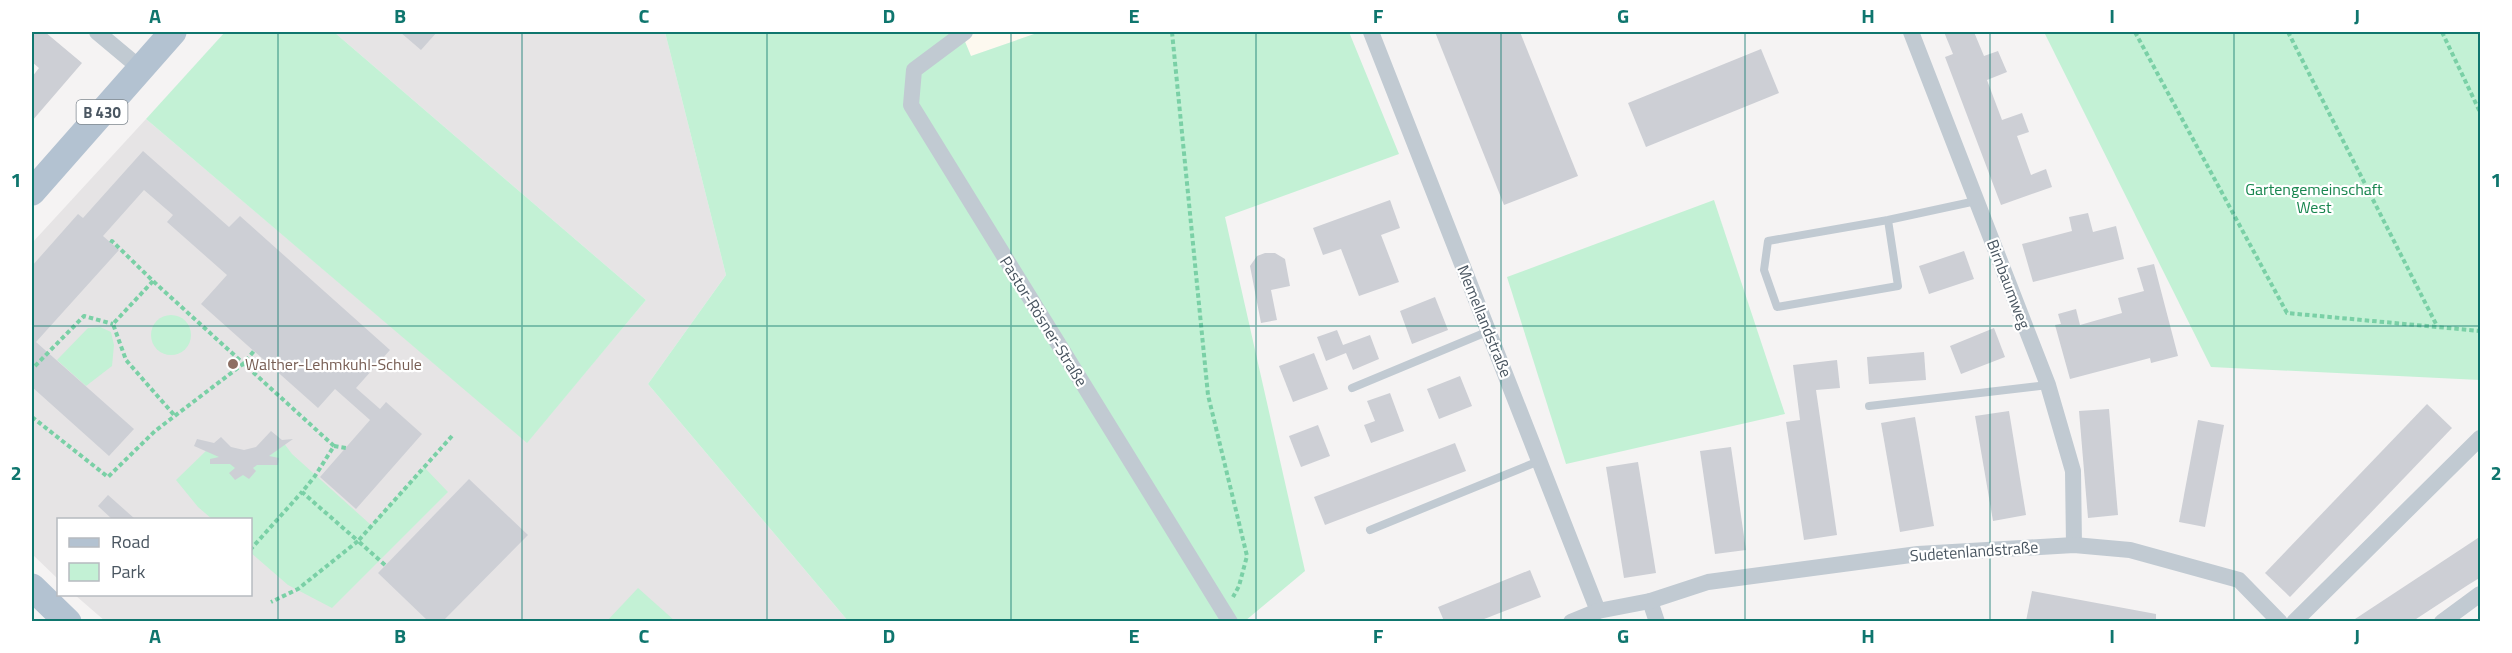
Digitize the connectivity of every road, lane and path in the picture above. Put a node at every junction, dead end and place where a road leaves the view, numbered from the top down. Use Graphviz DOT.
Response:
graph roads {
  1 [pos="98,32"];
  2 [pos="173,32"];
  3 [pos="965,32"];
  4 [pos="1172,32"];
  5 [pos="1371,32"];
  6 [pos="1911,32"];
  7 [pos="2135,32"];
  8 [pos="2288,32"];
  9 [pos="2442,32"];
  10 [pos="140,68"];
  11 [pos="2481,112"];
  12 [pos="32,192"];
  13 [pos="1976,201"];
  14 [pos="1888,220"];
  15 [pos="111,243"];
  16 [pos="153,281"];
  17 [pos="113,324"];
  18 [pos="2437,327"];
  19 [pos="1489,330"];
  20 [pos="2481,331"];
  21 [pos="254,351"];
  22 [pos="243,364"];
  23 [pos="35,366"];
  24 [pos="2048,385"];
  25 [pos="1352,388"];
  26 [pos="1869,406"];
  27 [pos="175,416"];
  28 [pos="32,417"];
  29 [pos="452,436"];
  30 [pos="2481,438"];
  31 [pos="334,446"];
  32 [pos="346,448"];
  33 [pos="1539,461"];
  34 [pos="302,492"];
  35 [pos="1370,530"];
  36 [pos="358,541"];
  37 [pos="2074,545"];
  38 [pos="252,548"];
  39 [pos="385,566"];
  40 [pos="32,587"];
  41 [pos="2481,594"];
  42 [pos="1650,601"];
  43 [pos="271,602"];
  44 [pos="1598,611"];
  45 [pos="1227,618"];
  46 [pos="68,621"];
  47 [pos="1571,621"];
  48 [pos="1656,621"];
  49 [pos="2280,621"];
  50 [pos="2294,621"];
  51 [pos="2442,621"];
  1 -- 10 [label="street"];
  2 -- 10 [label="main road, B 430"];
  3 -- 45 [label="street, Pastor-Rösner-Straße"];
  4 -- 45 [label="path"];
  5 -- 19 [label="street, Memellandstraße"];
  6 -- 13 [label="street, Birnbaumweg"];
  7 -- 18 [label="path"];
  8 -- 18 [label="path"];
  9 -- 11 [label="path"];
  10 -- 12 [label="main road, B 430"];
  13 -- 14 [label="lane"];
  13 -- 24 [label="street, Birnbaumweg"];
  14 -- 14 [label="lane"];
  15 -- 16 [label="path"];
  16 -- 17 [label="path"];
  16 -- 22 [label="path"];
  17 -- 23 [label="path"];
  17 -- 27 [label="path"];
  18 -- 20 [label="path"];
  19 -- 25 [label="lane"];
  19 -- 33 [label="street, Memellandstraße"];
  21 -- 22 [label="path"];
  22 -- 27 [label="path"];
  22 -- 31 [label="path"];
  24 -- 26 [label="lane"];
  24 -- 37 [label="street, Birnbaumweg"];
  27 -- 28 [label="path"];
  29 -- 36 [label="path"];
  30 -- 50 [label="street"];
  31 -- 32 [label="path"];
  31 -- 34 [label="path"];
  33 -- 35 [label="lane"];
  33 -- 44 [label="street, Memellandstraße"];
  34 -- 36 [label="path"];
  34 -- 38 [label="path"];
  36 -- 39 [label="path"];
  36 -- 43 [label="path"];
  37 -- 42 [label="street, Sudetenlandstraße"];
  37 -- 49 [label="street, Sudetenlandstraße"];
  40 -- 46 [label="main road"];
  41 -- 51 [label="street"];
  42 -- 44 [label="street, Sudetenlandstraße"];
  42 -- 48 [label="street"];
  44 -- 47 [label="street, Sudetenlandstraße"];
}
